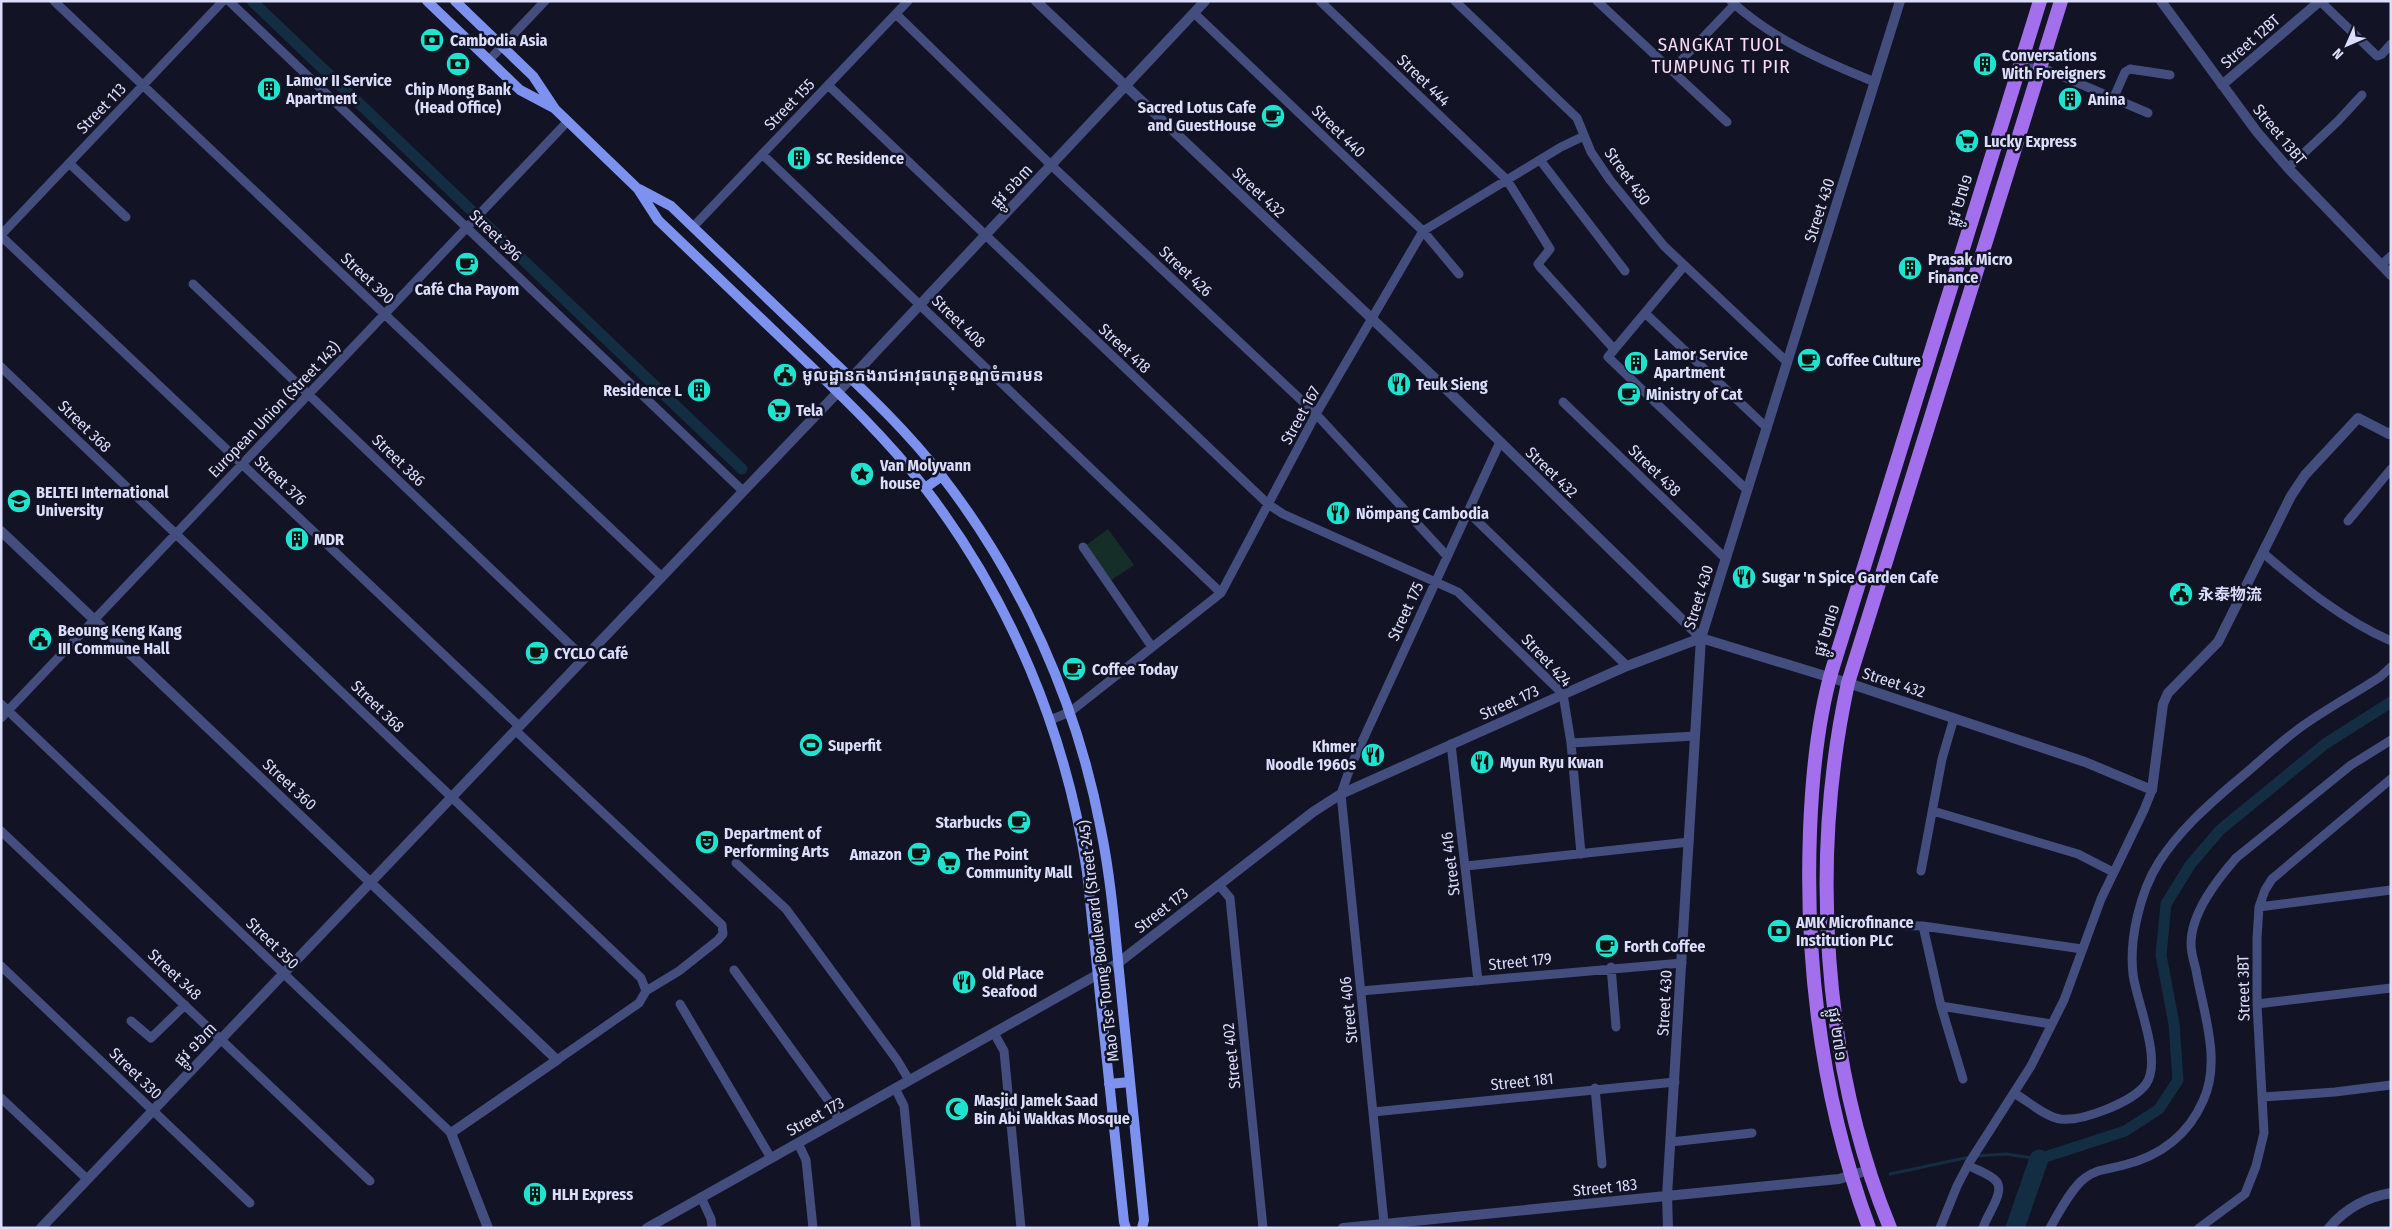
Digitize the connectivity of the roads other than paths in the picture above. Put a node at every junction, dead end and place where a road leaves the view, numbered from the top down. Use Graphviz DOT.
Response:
graph roads {
  1 [pos="54,1"];
  2 [pos="223,1"];
  3 [pos="229,1"];
  4 [pos="427,1"];
  5 [pos="455,1"];
  6 [pos="545,1"];
  7 [pos="908,1"];
  8 [pos="1036,1"];
  9 [pos="1205,1"];
  10 [pos="1320,1"];
  11 [pos="1455,1"];
  12 [pos="1597,1"];
  13 [pos="1900,1"];
  14 [pos="2040,1"];
  15 [pos="2061,1"];
  16 [pos="2161,1"];
  17 [pos="2320,1"];
  18 [pos="1733,3"];
  19 [pos="1194,13"];
  20 [pos="896,14"];
  21 [pos="2391,44"];
  22 [pos="502,46"];
  23 [pos="2022,59"];
  24 [pos="488,60"];
  25 [pos="2041,67"];
  26 [pos="1671,71"];
  27 [pos="2170,75"];
  28 [pos="1875,82"];
  29 [pos="828,85"];
  30 [pos="2222,85"];
  31 [pos="143,86"];
  32 [pos="1126,86"];
  33 [pos="2362,95"];
  34 [pos="2114,97"];
  35 [pos="555,109"];
  36 [pos="2148,113"];
  37 [pos="568,121"];
  38 [pos="1727,122"];
  39 [pos="1584,136"];
  40 [pos="762,154"];
  41 [pos="1540,160"];
  42 [pos="69,163"];
  43 [pos="1051,166"];
  44 [pos="2288,168"];
  45 [pos="1507,180"];
  46 [pos="638,189"];
  47 [pos="126,217"];
  48 [pos="692,227"];
  49 [pos="467,228"];
  50 [pos="1422,231"];
  51 [pos="1,235"];
  52 [pos="985,236"];
  53 [pos="2391,256"];
  54 [pos="2381,265"];
  55 [pos="1684,266"];
  56 [pos="1625,270"];
  57 [pos="1459,274"];
  58 [pos="2391,275"];
  59 [pos="193,284"];
  60 [pos="920,304"];
  61 [pos="1645,313"];
  62 [pos="384,314"];
  63 [pos="1373,320"];
  64 [pos="1611,353"];
  65 [pos="1787,362"];
  66 [pos="1,368"];
  67 [pos="851,378"];
  68 [pos="838,392"];
  69 [pos="308,395"];
  70 [pos="1563,402"];
  71 [pos="1316,414"];
  72 [pos="1767,428"];
  73 [pos="2390,434"];
  74 [pos="1500,442"];
  75 [pos="242,464"];
  76 [pos="2391,469"];
  77 [pos="942,476"];
  78 [pos="925,488"];
  79 [pos="1747,490"];
  80 [pos="743,491"];
  81 [pos="1268,504"];
  82 [pos="1468,512"];
  83 [pos="2348,521"];
  84 [pos="1,531"];
  85 [pos="176,534"];
  86 [pos="1082,547"];
  87 [pos="2263,553"];
  88 [pos="1447,556"];
  89 [pos="1726,559"];
  90 [pos="662,577"];
  91 [pos="1436,581"];
  92 [pos="1221,593"];
  93 [pos="95,619"];
  94 [pos="1701,638"];
  95 [pos="2391,641"];
  96 [pos="1152,647"];
  97 [pos="584,658"];
  98 [pos="1627,666"];
  99 [pos="2391,667"];
  100 [pos="1830,678"];
  101 [pos="1848,683"];
  102 [pos="1563,694"];
  103 [pos="5,708"];
  104 [pos="1070,712"];
  105 [pos="1,718"];
  106 [pos="1954,718"];
  107 [pos="1050,720"];
  108 [pos="517,728"];
  109 [pos="1695,736"];
  110 [pos="2391,740"];
  111 [pos="1571,743"];
  112 [pos="1451,744"];
  113 [pos="2391,779"];
  114 [pos="2152,790"];
  115 [pos="1341,794"];
  116 [pos="452,797"];
  117 [pos="1933,811"];
  118 [pos="1,831"];
  119 [pos="1689,842"];
  120 [pos="1581,854"];
  121 [pos="736,863"];
  122 [pos="1466,866"];
  123 [pos="1921,871"];
  124 [pos="2113,872"];
  125 [pos="371,881"];
  126 [pos="1219,884"];
  127 [pos="2391,890"];
  128 [pos="2259,907"];
  129 [pos="1828,924"];
  130 [pos="1923,926"];
  131 [pos="2082,949"];
  132 [pos="1118,962"];
  133 [pos="1682,962"];
  134 [pos="1,966"];
  135 [pos="1611,967"];
  136 [pos="734,970"];
  137 [pos="283,973"];
  138 [pos="1097,974"];
  139 [pos="1478,981"];
  140 [pos="2391,988"];
  141 [pos="646,991"];
  142 [pos="1360,991"];
  143 [pos="185,1004"];
  144 [pos="680,1004"];
  145 [pos="2257,1004"];
  146 [pos="1941,1006"];
  147 [pos="131,1021"];
  148 [pos="2051,1024"];
  149 [pos="1616,1027"];
  150 [pos="994,1032"];
  151 [pos="221,1038"];
  152 [pos="557,1060"];
  153 [pos="1963,1079"];
  154 [pos="909,1080"];
  155 [pos="1130,1082"];
  156 [pos="1675,1082"];
  157 [pos="1109,1084"];
  158 [pos="2391,1085"];
  159 [pos="895,1088"];
  160 [pos="1595,1088"];
  161 [pos="2014,1093"];
  162 [pos="2263,1097"];
  163 [pos="1,1098"];
  164 [pos="153,1110"];
  165 [pos="1373,1112"];
  166 [pos="839,1120"];
  167 [pos="451,1133"];
  168 [pos="1752,1134"];
  169 [pos="1671,1142"];
  170 [pos="798,1143"];
  171 [pos="771,1158"];
  172 [pos="1602,1164"];
  173 [pos="1969,1164"];
  174 [pos="1869,1170"];
  175 [pos="1851,1176"];
  176 [pos="87,1179"];
  177 [pos="370,1181"];
  178 [pos="2391,1193"];
  179 [pos="1667,1196"];
  180 [pos="701,1198"];
  181 [pos="250,1203"];
  182 [pos="1384,1224"];
  183 [pos="41,1228"];
  184 [pos="488,1228"];
  185 [pos="647,1228"];
  186 [pos="712,1228"];
  187 [pos="813,1228"];
  188 [pos="916,1228"];
  189 [pos="1021,1228"];
  190 [pos="1126,1228"];
  191 [pos="1142,1228"];
  192 [pos="1263,1228"];
  193 [pos="1343,1228"];
  194 [pos="1668,1228"];
  195 [pos="1869,1228"];
  196 [pos="1890,1228"];
  197 [pos="1940,1228"];
  198 [pos="1983,1228"];
  199 [pos="2050,1228"];
  200 [pos="2198,1228"];
  201 [pos="2329,1228"];
  1 -- 31 [label="street, Street 390"];
  2 -- 31 [label="street, Street 113"];
  3 -- 49 [label="street, Street 396"];
  4 -- 24 [label="main road, Mao Tse Toung Boulevard (Street 245)"];
  5 -- 22 [label="main road, Mao Tse Toung Boulevard (Street 245)"];
  6 -- 22 [label="street"];
  7 -- 20 [label="street, Street 155"];
  8 -- 32 [label="street, Street 432"];
  9 -- 19 [label="street, ផ្លូវ ១៦៣"];
  10 -- 45 [label="street, Street 444"];
  11 -- 39 [label="street, Street 450"];
  12 -- 26 [label="street"];
  13 -- 28 [label="street, Street 430"];
  14 -- 23 [label="main road, ផ្លូវ ២៧១"];
  15 -- 25 [label="main road, ផ្លូវ ២៧១"];
  16 -- 30 [label="street, Street 13BT"];
  17 -- 21 [label="street"];
  17 -- 30 [label="street, Street 12BT"];
  18 -- 26 [label="street"];
  18 -- 28 [label="street"];
  19 -- 32 [label="street, ផ្លូវ ១៦៣"];
  19 -- 50 [label="street, Street 440"];
  20 -- 29 [label="street, Street 155"];
  20 -- 43 [label="street, Street 426"];
  22 -- 24 [label="street"];
  22 -- 35 [label="main road, Mao Tse Toung Boulevard (Street 245)"];
  23 -- 25 [label="street"];
  23 -- 100 [label="main road, ផ្លូវ ២៧១"];
  24 -- 35 [label="main road, Mao Tse Toung Boulevard (Street 245)"];
  25 -- 34 [label="street"];
  25 -- 101 [label="main road, ផ្លូវ ២៧១"];
  26 -- 38 [label="street"];
  27 -- 34 [label="street"];
  28 -- 65 [label="street, Street 430"];
  29 -- 40 [label="street, Street 155"];
  29 -- 52 [label="street, Street 418"];
  30 -- 44 [label="street, Street 13BT"];
  31 -- 42 [label="street, Street 113"];
  31 -- 62 [label="street, Street 390"];
  32 -- 43 [label="street, ផ្លូវ ១៦៣"];
  32 -- 63 [label="street, Street 432"];
  33 -- 44 [label="street"];
  34 -- 36 [label="street"];
  35 -- 37 [label="main road, Mao Tse Toung Boulevard (Street 245)"];
  37 -- 46 [label="main road, Mao Tse Toung Boulevard (Street 245)"];
  37 -- 49 [label="street, European Union (Street 143)"];
  39 -- 41 [label="street"];
  39 -- 55 [label="street, Street 450"];
  40 -- 48 [label="street, Street 155"];
  40 -- 60 [label="street, Street 408"];
  41 -- 45 [label="street"];
  41 -- 56 [label="street"];
  42 -- 47 [label="street"];
  42 -- 51 [label="street, Street 113"];
  43 -- 52 [label="street, ផ្លូវ ១៦៣"];
  43 -- 71 [label="street, Street 426"];
  44 -- 54 [label="street, Street 13BT"];
  45 -- 50 [label="street"];
  45 -- 64 [label="street, Street 444"];
  46 -- 48 [label="main road, Mao Tse Toung Boulevard (Street 245)"];
  46 -- 68 [label="main road, Mao Tse Toung Boulevard (Street 245)"];
  48 -- 67 [label="main road, Mao Tse Toung Boulevard (Street 245)"];
  49 -- 62 [label="street, European Union (Street 143)"];
  49 -- 80 [label="street, Street 396"];
  50 -- 57 [label="street, Street 440"];
  50 -- 63 [label="street, Street 167"];
  51 -- 75 [label="street, Street 376"];
  52 -- 60 [label="street, ផ្លូវ ១៦៣"];
  52 -- 81 [label="street, Street 418"];
  53 -- 54 [label="street"];
  54 -- 58 [label="street, Street 13BT"];
  55 -- 61 [label="street"];
  55 -- 65 [label="street, Street 450"];
  59 -- 69 [label="street, Street 386"];
  60 -- 67 [label="street, ផ្លូវ ១៦៣"];
  60 -- 92 [label="street, Street 408"];
  61 -- 64 [label="street"];
  61 -- 72 [label="street"];
  62 -- 69 [label="street, European Union (Street 143)"];
  62 -- 90 [label="street, Street 390"];
  63 -- 71 [label="street, Street 167"];
  63 -- 74 [label="street, Street 432"];
  64 -- 79 [label="street"];
  65 -- 72 [label="street, Street 430"];
  66 -- 85 [label="street, Street 368"];
  67 -- 68 [label="street, ផ្លូវ ១៦៣"];
  67 -- 77 [label="main road, Mao Tse Toung Boulevard (Street 245)"];
  68 -- 78 [label="main road, Mao Tse Toung Boulevard (Street 245)"];
  68 -- 80 [label="street, ផ្លូវ ១៦៣"];
  69 -- 75 [label="street, European Union (Street 143)"];
  69 -- 97 [label="street, Street 386"];
  70 -- 89 [label="street, Street 438"];
  71 -- 81 [label="street, Street 167"];
  71 -- 88 [label="street, Street 426"];
  72 -- 79 [label="street, Street 430"];
  73 -- 87 [label="street"];
  74 -- 82 [label="street, Street 175"];
  74 -- 94 [label="street, Street 432"];
  75 -- 85 [label="street, European Union (Street 143)"];
  75 -- 108 [label="street, Street 376"];
  76 -- 83 [label="street"];
  77 -- 78 [label="main road"];
  77 -- 104 [label="main road, Mao Tse Toung Boulevard (Street 245)"];
  78 -- 107 [label="main road, Mao Tse Toung Boulevard (Street 245)"];
  79 -- 89 [label="street, Street 430"];
  80 -- 90 [label="street, ផ្លូវ ១៦៣"];
  81 -- 91 [label="street, Street 418"];
  81 -- 92 [label="street, Street 167"];
  82 -- 88 [label="street, Street 175"];
  82 -- 98 [label="street"];
  84 -- 93 [label="street, Street 360"];
  85 -- 93 [label="street, European Union (Street 143)"];
  85 -- 116 [label="street, Street 368"];
  86 -- 96 [label="street"];
  87 -- 95 [label="street"];
  87 -- 114 [label="street"];
  88 -- 91 [label="street, Street 175"];
  89 -- 94 [label="street, Street 430"];
  90 -- 97 [label="street, ផ្លូវ ១៦៣"];
  91 -- 102 [label="street, Street 424"];
  91 -- 115 [label="street, Street 175"];
  92 -- 96 [label="street, Street 167"];
  93 -- 103 [label="street, European Union (Street 143)"];
  93 -- 125 [label="street, Street 360"];
  94 -- 98 [label="street, Street 173"];
  94 -- 100 [label="street, Street 432"];
  94 -- 109 [label="street, Street 430"];
  96 -- 104 [label="street, Street 167"];
  97 -- 108 [label="street, ផ្លូវ ១៦៣"];
  98 -- 102 [label="street, Street 173"];
  99 -- 161 [label="street"];
  100 -- 101 [label="street, Street 432"];
  100 -- 175 [label="main road, ផ្លូវ ២៧១"];
  101 -- 106 [label="street, Street 432"];
  101 -- 129 [label="main road, ផ្លូវ ២៧១"];
  102 -- 111 [label="street, Street 424"];
  102 -- 112 [label="street, Street 173"];
  103 -- 105 [label="street, European Union (Street 143)"];
  103 -- 137 [label="street, Street 350"];
  104 -- 107 [label="street, Street 167"];
  104 -- 132 [label="main road, Mao Tse Toung Boulevard (Street 245)"];
  106 -- 114 [label="street, Street 432"];
  106 -- 117 [label="street"];
  107 -- 138 [label="main road, Mao Tse Toung Boulevard (Street 245)"];
  108 -- 116 [label="street, ផ្លូវ ១៦៣"];
  108 -- 141 [label="street, Street 376"];
  109 -- 111 [label="street"];
  109 -- 119 [label="street, Street 430"];
  110 -- 199 [label="street"];
  111 -- 120 [label="street, Street 424"];
  112 -- 115 [label="street, Street 173"];
  112 -- 122 [label="street, Street 416"];
  113 -- 128 [label="street, Street 3BT"];
  114 -- 124 [label="street"];
  115 -- 126 [label="street, Street 173"];
  115 -- 142 [label="street, Street 406"];
  116 -- 125 [label="street, ផ្លូវ ១៦៣"];
  116 -- 141 [label="street, Street 368"];
  117 -- 123 [label="street"];
  117 -- 124 [label="street"];
  118 -- 143 [label="street, Street 348"];
  119 -- 120 [label="street"];
  119 -- 133 [label="street, Street 430"];
  120 -- 122 [label="street"];
  121 -- 154 [label="street"];
  122 -- 139 [label="street, Street 416"];
  124 -- 131 [label="street"];
  125 -- 137 [label="street, ផ្លូវ ១៦៣"];
  125 -- 152 [label="street, Street 360"];
  126 -- 132 [label="street, Street 173"];
  126 -- 192 [label="street, Street 402"];
  127 -- 128 [label="street"];
  128 -- 145 [label="street, Street 3BT"];
  129 -- 130 [label="street"];
  129 -- 174 [label="main road, ផ្លូវ ២៧១"];
  130 -- 131 [label="street"];
  130 -- 146 [label="street"];
  131 -- 148 [label="street"];
  132 -- 138 [label="street, Street 173"];
  132 -- 155 [label="main road, Mao Tse Toung Boulevard (Street 245)"];
  133 -- 135 [label="street, Street 179"];
  133 -- 156 [label="street, Street 430"];
  134 -- 164 [label="street, Street 330"];
  135 -- 139 [label="street, Street 179"];
  135 -- 149 [label="street"];
  136 -- 166 [label="street"];
  137 -- 151 [label="street, ផ្លូវ ១៦៣"];
  137 -- 167 [label="street, Street 350"];
  138 -- 150 [label="street, Street 173"];
  138 -- 157 [label="main road, Mao Tse Toung Boulevard (Street 245)"];
  139 -- 142 [label="street, Street 179"];
  140 -- 145 [label="street"];
  141 -- 152 [label="street"];
  142 -- 165 [label="street, Street 406"];
  143 -- 147 [label="street"];
  143 -- 151 [label="street, Street 348"];
  144 -- 171 [label="street"];
  145 -- 162 [label="street, Street 3BT"];
  146 -- 148 [label="street"];
  146 -- 153 [label="street"];
  148 -- 161 [label="street"];
  150 -- 154 [label="street, Street 173"];
  150 -- 189 [label="street"];
  151 -- 164 [label="street, ផ្លូវ ១៦៣"];
  151 -- 177 [label="street, Street 348"];
  152 -- 167 [label="street"];
  154 -- 159 [label="street, Street 173"];
  155 -- 157 [label="main road"];
  155 -- 191 [label="main road, Mao Tse Toung Boulevard (Street 245)"];
  156 -- 160 [label="street, Street 181"];
  156 -- 169 [label="street, Street 430"];
  157 -- 190 [label="main road, Mao Tse Toung Boulevard (Street 245)"];
  158 -- 162 [label="street"];
  159 -- 166 [label="street, Street 173"];
  159 -- 188 [label="street"];
  160 -- 165 [label="street, Street 181"];
  160 -- 172 [label="street"];
  161 -- 173 [label="street"];
  162 -- 200 [label="street, Street 3BT"];
  163 -- 176 [label="street"];
  164 -- 176 [label="street, ផ្លូវ ១៦៣"];
  164 -- 181 [label="street, Street 330"];
  165 -- 182 [label="street, Street 406"];
  166 -- 170 [label="street, Street 173"];
  167 -- 184 [label="street, Street 350"];
  168 -- 169 [label="street"];
  169 -- 179 [label="street, Street 430"];
  170 -- 171 [label="street, Street 173"];
  170 -- 187 [label="street"];
  171 -- 180 [label="street, Street 173"];
  173 -- 197 [label="street"];
  173 -- 198 [label="street"];
  174 -- 175 [label="street, Street 183"];
  174 -- 196 [label="main road, ផ្លូវ ២៧១"];
  175 -- 179 [label="street, Street 183"];
  175 -- 195 [label="main road, ផ្លូវ ២៧១"];
  176 -- 183 [label="street, ផ្លូវ ១៦៣"];
  178 -- 201 [label="street"];
  179 -- 182 [label="street, Street 183"];
  179 -- 194 [label="street, Street 430"];
  180 -- 185 [label="street, Street 173"];
  180 -- 186 [label="street"];
  182 -- 193 [label="street, Street 183"];
}
